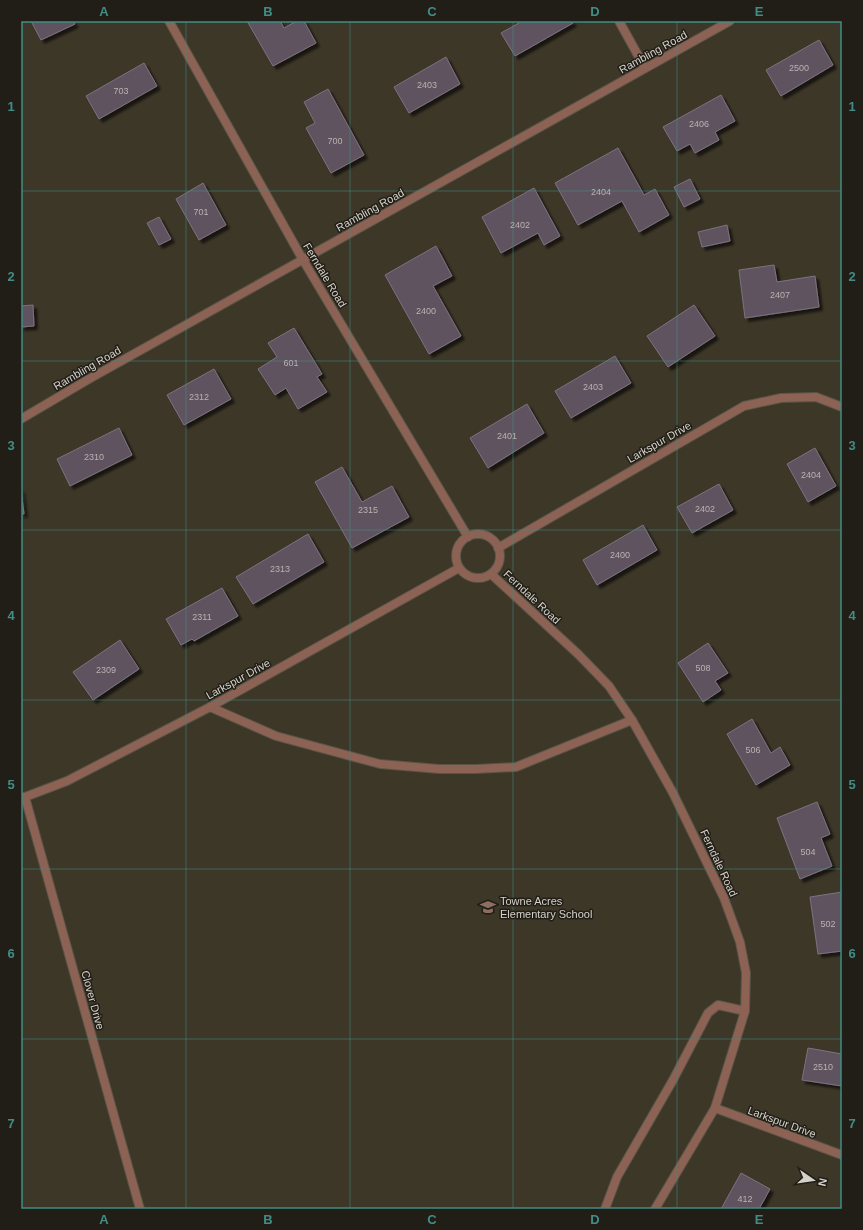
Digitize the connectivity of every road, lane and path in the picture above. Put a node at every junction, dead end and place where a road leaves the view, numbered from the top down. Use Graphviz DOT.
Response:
graph roads {
  1 [pos="169,21"];
  2 [pos="619,21"];
  3 [pos="730,21"];
  4 [pos="645,68"];
  5 [pos="303,260"];
  6 [pos="842,407"];
  7 [pos="21,419"];
  8 [pos="468,537"];
  9 [pos="498,548"];
  10 [pos="459,568"];
  11 [pos="491,574"];
  12 [pos="210,708"];
  13 [pos="632,720"];
  14 [pos="23,797"];
  15 [pos="745,1011"];
  16 [pos="715,1108"];
  17 [pos="842,1156"];
  18 [pos="140,1209"];
  19 [pos="605,1209"];
  20 [pos="655,1209"];
  1 -- 5 [label="street, Ferndale Road"];
  2 -- 4 [label="street"];
  3 -- 4 [label="street, Rambling Road"];
  4 -- 5 [label="street, Rambling Road"];
  5 -- 7 [label="street, Rambling Road"];
  5 -- 8 [label="street, Ferndale Road"];
  6 -- 9 [label="street, Larkspur Drive"];
  8 -- 9 [label="street"];
  8 -- 10 [label="street"];
  9 -- 11 [label="street"];
  10 -- 11 [label="street"];
  10 -- 12 [label="street, Larkspur Drive"];
  11 -- 13 [label="street, Ferndale Road"];
  12 -- 13 [label="street"];
  12 -- 14 [label="street, Larkspur Drive"];
  13 -- 15 [label="street, Ferndale Road"];
  14 -- 18 [label="street, Clover Drive"];
  15 -- 16 [label="street, Ferndale Road"];
  15 -- 19 [label="street"];
  16 -- 17 [label="street, Larkspur Drive"];
  16 -- 20 [label="street, Ferndale Road"];
}
